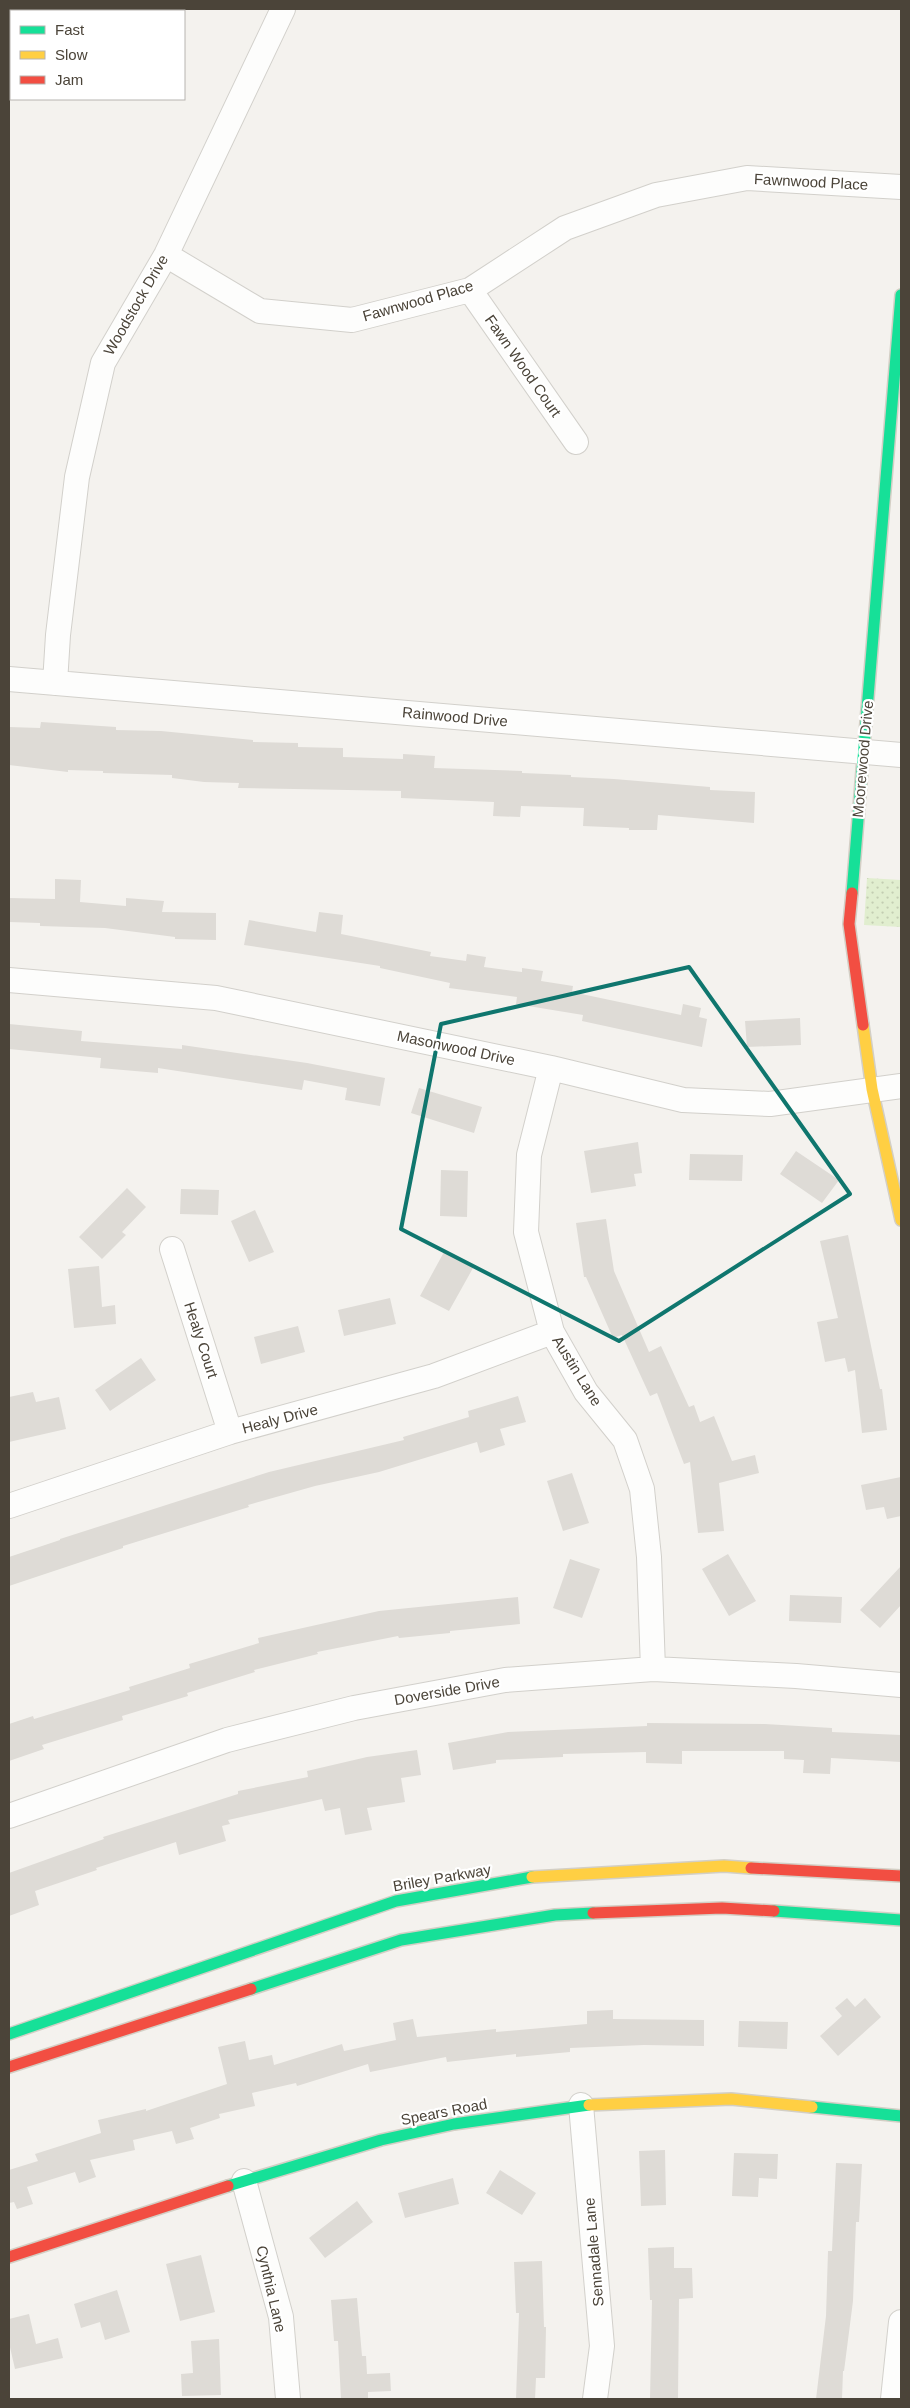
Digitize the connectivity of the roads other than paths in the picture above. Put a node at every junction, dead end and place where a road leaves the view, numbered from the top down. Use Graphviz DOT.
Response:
graph roads {
  1 [pos="283,9"];
  2 [pos="901,187"];
  3 [pos="166,255"];
  4 [pos="470,290"];
  5 [pos="901,295"];
  6 [pos="576,442"];
  7 [pos="9,679"];
  8 [pos="55,683"];
  9 [pos="864,752"];
  10 [pos="901,755"];
  11 [pos="9,980"];
  12 [pos="551,1068"];
  13 [pos="901,1086"];
  14 [pos="872,1089"];
  15 [pos="901,1220"];
  16 [pos="172,1248"];
  17 [pos="552,1332"];
  18 [pos="230,1432"];
  19 [pos="9,1506"];
  20 [pos="653,1669"];
  21 [pos="901,1685"];
  22 [pos="9,1816"];
  23 [pos="897,1876"];
  24 [pos="896,1920"];
  25 [pos="9,2034"];
  26 [pos="9,2067"];
  27 [pos="581,2105"];
  28 [pos="901,2116"];
  29 [pos="244,2181"];
  30 [pos="9,2257"];
  31 [pos="901,2322"];
  32 [pos="288,2399"];
  33 [pos="596,2399"];
  34 [pos="893,2399"];
  1 -- 3 [label="street, Woodstock Drive"];
  2 -- 4 [label="street, Fawnwood Place"];
  3 -- 4 [label="street, Fawnwood Place"];
  3 -- 8 [label="street, Woodstock Drive"];
  4 -- 6 [label="street, Fawn Wood Court"];
  5 -- 9 [label="main road, Moorewood Drive"];
  7 -- 8 [label="street, Rainwood Drive"];
  8 -- 9 [label="street, Rainwood Drive"];
  9 -- 10 [label="street, Rainwood Drive"];
  9 -- 14 [label="main road, Moorewood Drive"];
  11 -- 12 [label="street, Masonwood Drive"];
  12 -- 14 [label="street, Masonwood Drive"];
  12 -- 17 [label="street, Austin Lane"];
  13 -- 14 [label="street, Masonwood Drive"];
  14 -- 15 [label="main road, Moorewood Drive"];
  16 -- 18 [label="street, Healy Court"];
  17 -- 18 [label="street, Healy Drive"];
  17 -- 20 [label="street, Austin Lane"];
  18 -- 19 [label="street, Healy Drive"];
  20 -- 21 [label="street, Doverside Drive"];
  20 -- 22 [label="street, Doverside Drive"];
  23 -- 25 [label="main road, Briley Parkway"];
  24 -- 26 [label="main road"];
  27 -- 28 [label="main road, Spears Road"];
  27 -- 29 [label="main road, Spears Road"];
  27 -- 33 [label="street, Sennadale Lane"];
  29 -- 30 [label="main road, Spears Road"];
  29 -- 32 [label="street, Cynthia Lane"];
  31 -- 34 [label="street"];
}
